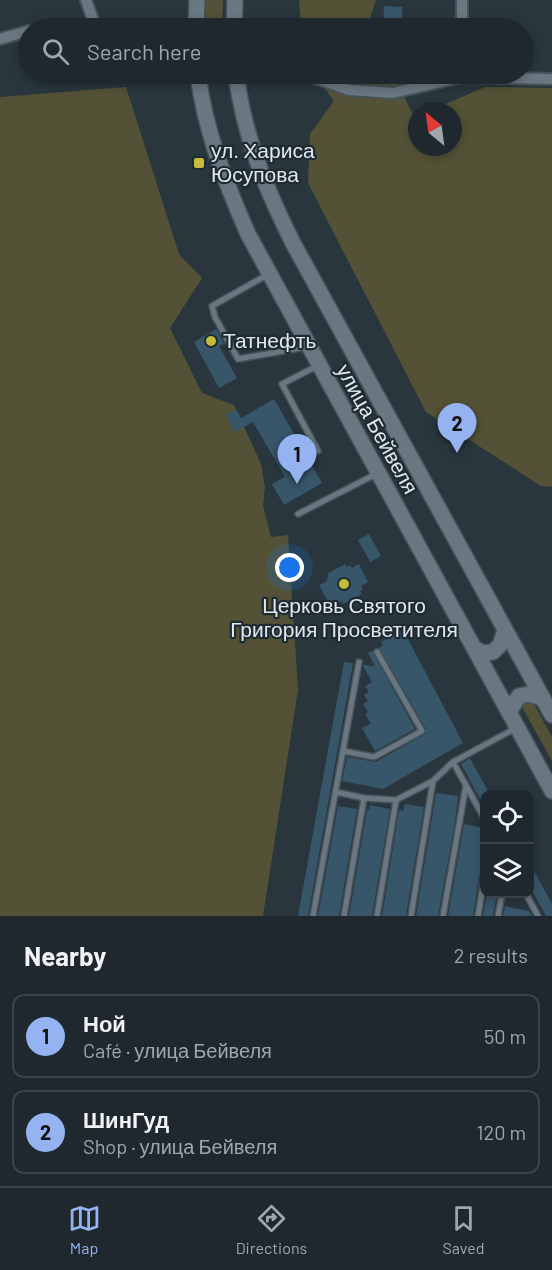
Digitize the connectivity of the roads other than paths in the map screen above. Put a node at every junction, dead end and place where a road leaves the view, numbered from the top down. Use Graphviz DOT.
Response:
graph roads {
  1 [pos="86,0"];
  2 [pos="197,0"];
  3 [pos="235,0"];
  4 [pos="462,0"];
  5 [pos="92,18"];
  6 [pos="196,18"];
  7 [pos="234,18"];
  8 [pos="462,18"];
  9 [pos="18,34"];
  10 [pos="0,39"];
  11 [pos="534,78"];
  12 [pos="552,79"];
  13 [pos="200,84"];
  14 [pos="238,84"];
  15 [pos="332,84"];
  16 [pos="428,84"];
  17 [pos="268,274"];
  18 [pos="308,347"];
  19 [pos="318,365"];
  20 [pos="318,451"];
  21 [pos="377,473"];
  22 [pos="298,514"];
  23 [pos="505,631"];
  24 [pos="474,648"];
  25 [pos="377,652"];
  26 [pos="359,662"];
  27 [pos="542,698"];
  28 [pos="508,712"];
  29 [pos="552,716"];
  30 [pos="517,728"];
  31 [pos="343,751"];
  32 [pos="453,762"];
  33 [pos="433,781"];
  34 [pos="466,785"];
  35 [pos="552,791"];
  36 [pos="336,792"];
  37 [pos="363,798"];
  38 [pos="396,800"];
  39 [pos="480,811"];
  40 [pos="481,898"];
  41 [pos="501,898"];
  42 [pos="528,898"];
  43 [pos="313,916"];
  44 [pos="344,916"];
  45 [pos="377,916"];
  46 [pos="411,916"];
  47 [pos="443,916"];
  48 [pos="478,916"];
  49 [pos="498,916"];
  50 [pos="538,916"];
  1 -- 5 [label="street"];
  2 -- 6 [label="main road"];
  3 -- 7 [label="main road"];
  4 -- 8 [label="street"];
  9 -- 10 [label="street"];
  11 -- 12 [label="street"];
  13 -- 17 [label="main road, улица Бейвеля"];
  14 -- 23 [label="main road, улица Бейвеля"];
  15 -- 16 [label="street"];
  17 -- 18 [label="main road, улица Бейвеля"];
  17 -- 18 [label="lane"];
  18 -- 19 [label="main road, улица Бейвеля"];
  19 -- 20 [label="lane"];
  19 -- 21 [label="main road, улица Бейвеля"];
  21 -- 22 [label="lane"];
  21 -- 24 [label="main road, улица Бейвеля"];
  23 -- 24 [label="main road"];
  23 -- 27 [label="main road, улица Бейвеля"];
  24 -- 28 [label="main road, улица Бейвеля"];
  25 -- 31 [label="lane"];
  26 -- 31 [label="lane"];
  27 -- 28 [label="main road"];
  27 -- 29 [label="main road, улица Бейвеля"];
  28 -- 30 [label="main road, улица Бейвеля"];
  30 -- 32 [label="lane"];
  30 -- 35 [label="main road, улица Бейвеля"];
  31 -- 36 [label="lane"];
  32 -- 33 [label="lane"];
  32 -- 34 [label="lane"];
  33 -- 38 [label="lane"];
  33 -- 46 [label="lane"];
  34 -- 39 [label="lane"];
  34 -- 47 [label="lane"];
  36 -- 37 [label="lane"];
  36 -- 43 [label="lane"];
  37 -- 38 [label="lane"];
  37 -- 44 [label="lane"];
  38 -- 45 [label="lane"];
  40 -- 48 [label="lane"];
  41 -- 49 [label="lane"];
  42 -- 50 [label="lane"];
}
